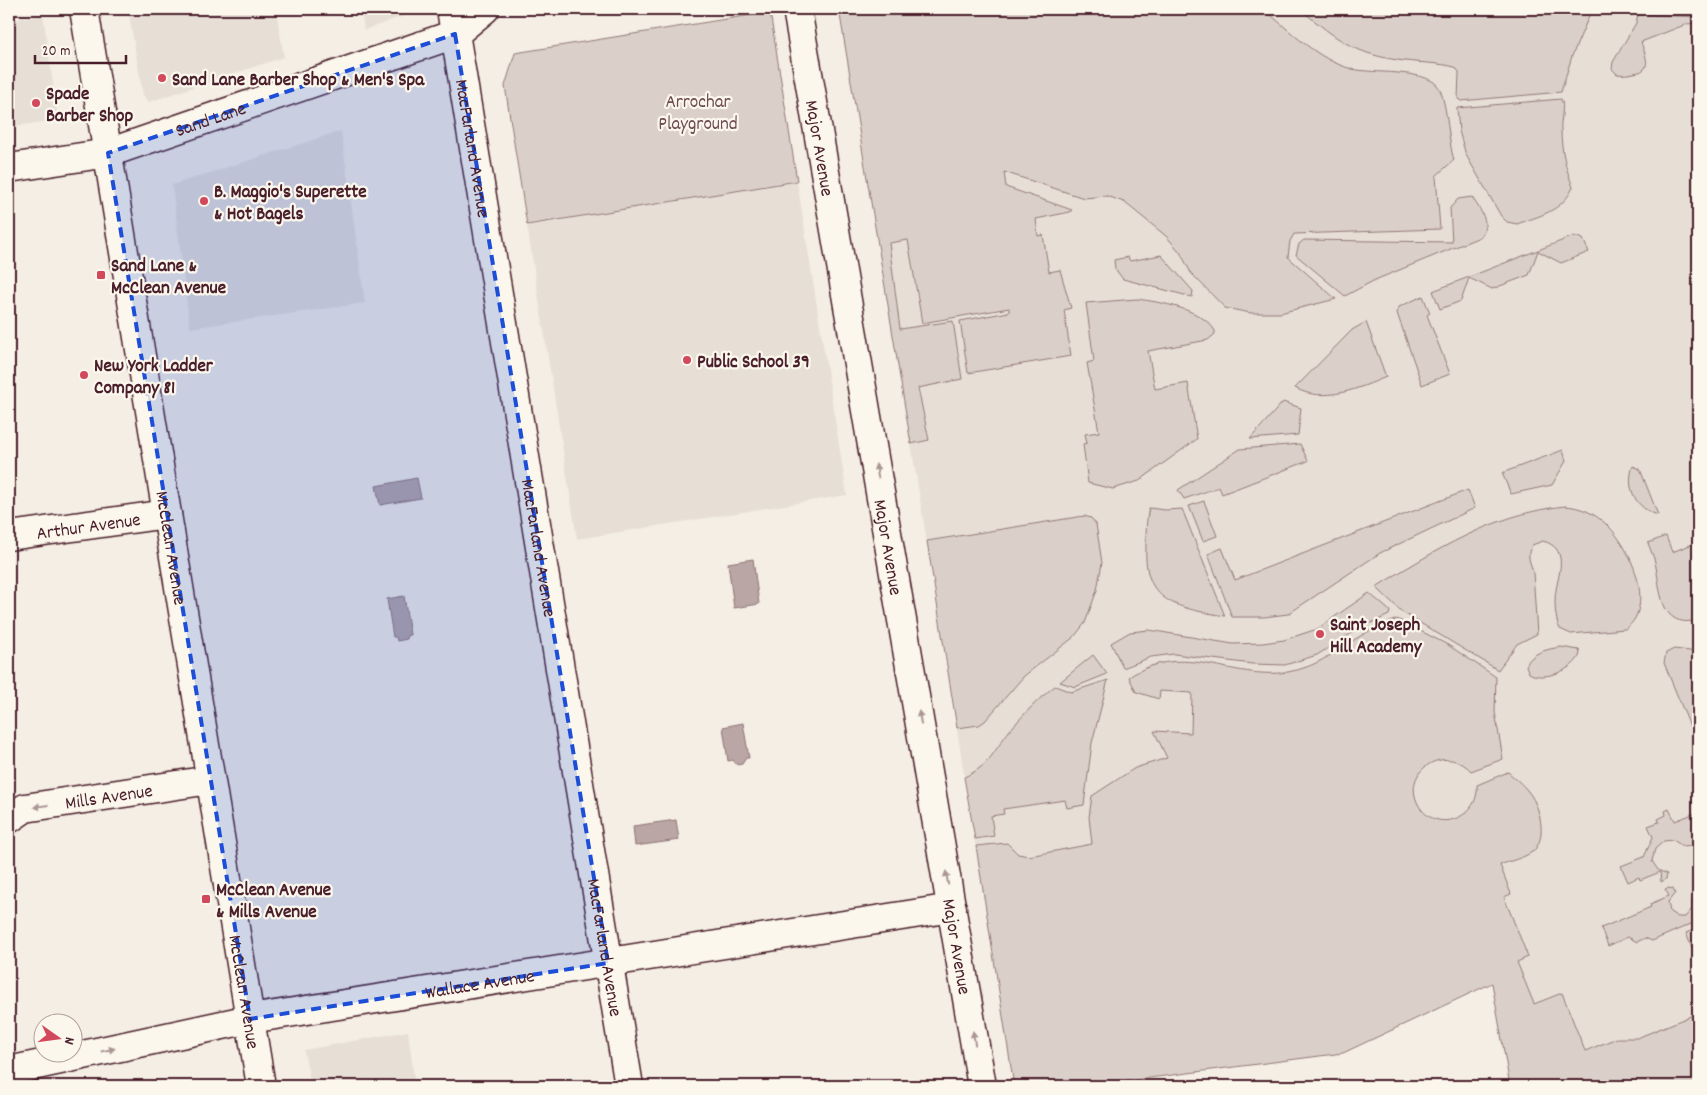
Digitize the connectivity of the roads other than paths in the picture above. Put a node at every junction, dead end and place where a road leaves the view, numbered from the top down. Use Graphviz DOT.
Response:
graph roads {
  1 [pos="84,9"];
  2 [pos="485,9"];
  3 [pos="797,9"];
  4 [pos="453,21"];
  5 [pos="108,153"];
  6 [pos="9,168"];
  7 [pos="167,514"];
  8 [pos="9,536"];
  9 [pos="210,780"];
  10 [pos="9,819"];
  11 [pos="952,908"];
  12 [pos="608,963"];
  13 [pos="250,1019"];
  14 [pos="9,1071"];
  15 [pos="261,1086"];
  16 [pos="629,1086"];
  17 [pos="982,1086"];
  1 -- 5 [label="street, McClean Avenue"];
  2 -- 4 [label="street, Sand Lane"];
  11 -- 3 [label="street, Major Avenue, one-way"];
  4 -- 5 [label="street, Sand Lane"];
  4 -- 12 [label="street, MacFarland Avenue"];
  5 -- 6 [label="street, Sand Lane"];
  5 -- 7 [label="street, McClean Avenue"];
  7 -- 8 [label="street, Arthur Avenue"];
  7 -- 9 [label="street, McClean Avenue"];
  9 -- 10 [label="street, Mills Avenue, one-way"];
  9 -- 13 [label="street, McClean Avenue"];
  11 -- 12 [label="street, Wallace Avenue"];
  17 -- 11 [label="street, Major Avenue, one-way"];
  12 -- 13 [label="street, Wallace Avenue"];
  12 -- 16 [label="street, MacFarland Avenue"];
  14 -- 13 [label="street, Wallace Avenue, one-way"];
  13 -- 15 [label="street, McClean Avenue"];
}
